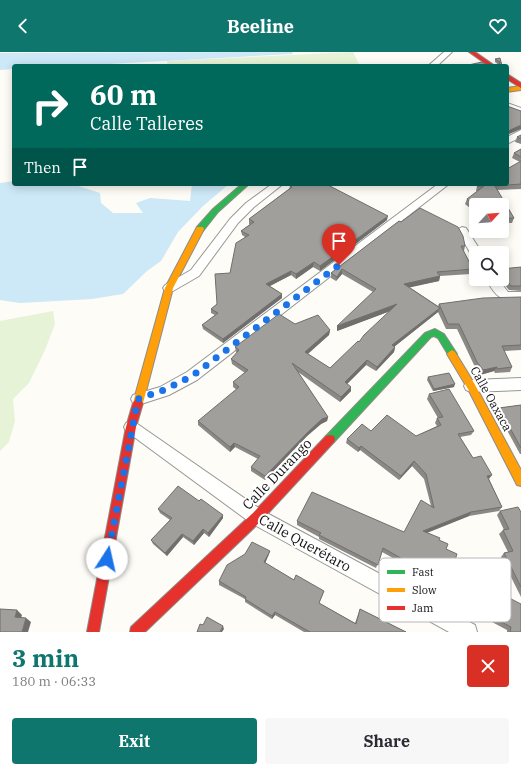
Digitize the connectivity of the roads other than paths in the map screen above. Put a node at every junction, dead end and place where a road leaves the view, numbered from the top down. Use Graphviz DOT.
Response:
graph roads {
  1 [pos="448,52"];
  2 [pos="472,52"];
  3 [pos="434,64"];
  4 [pos="489,64"];
  5 [pos="509,78"];
  6 [pos="521,87"];
  7 [pos="509,90"];
  8 [pos="509,107"];
  9 [pos="521,110"];
  10 [pos="521,133"];
  11 [pos="509,140"];
  12 [pos="243,186"];
  13 [pos="275,186"];
  14 [pos="441,186"];
  15 [pos="462,230"];
  16 [pos="472,246"];
  17 [pos="496,286"];
  18 [pos="169,288"];
  19 [pos="521,296"];
  20 [pos="435,332"];
  21 [pos="521,384"];
  22 [pos="471,386"];
  23 [pos="138,399"];
  24 [pos="131,427"];
  25 [pos="521,481"];
  26 [pos="257,517"];
  27 [pos="379,583"];
  28 [pos="450,622"];
  29 [pos="93,632"];
  30 [pos="136,632"];
  31 [pos="468,632"];
  1 -- 3 [label="street"];
  2 -- 4 [label="main road"];
  5 -- 6 [label="main road"];
  6 -- 7 [label="main road"];
  8 -- 9 [label="street"];
  10 -- 11 [label="street"];
  12 -- 18 [label="main road"];
  13 -- 18 [label="street"];
  14 -- 23 [label="street"];
  15 -- 16 [label="street"];
  17 -- 19 [label="street"];
  18 -- 23 [label="main road"];
  20 -- 22 [label="main road, Calle Oaxaca"];
  20 -- 26 [label="main road, Calle Durango"];
  21 -- 22 [label="street"];
  22 -- 25 [label="main road, Calle Oaxaca"];
  23 -- 24 [label="main road"];
  24 -- 26 [label="street, Calle Querétaro"];
  24 -- 29 [label="main road"];
  26 -- 27 [label="street, Calle Querétaro"];
  26 -- 30 [label="main road, Calle Durango"];
  28 -- 31 [label="street, Calle Querétaro"];
}
